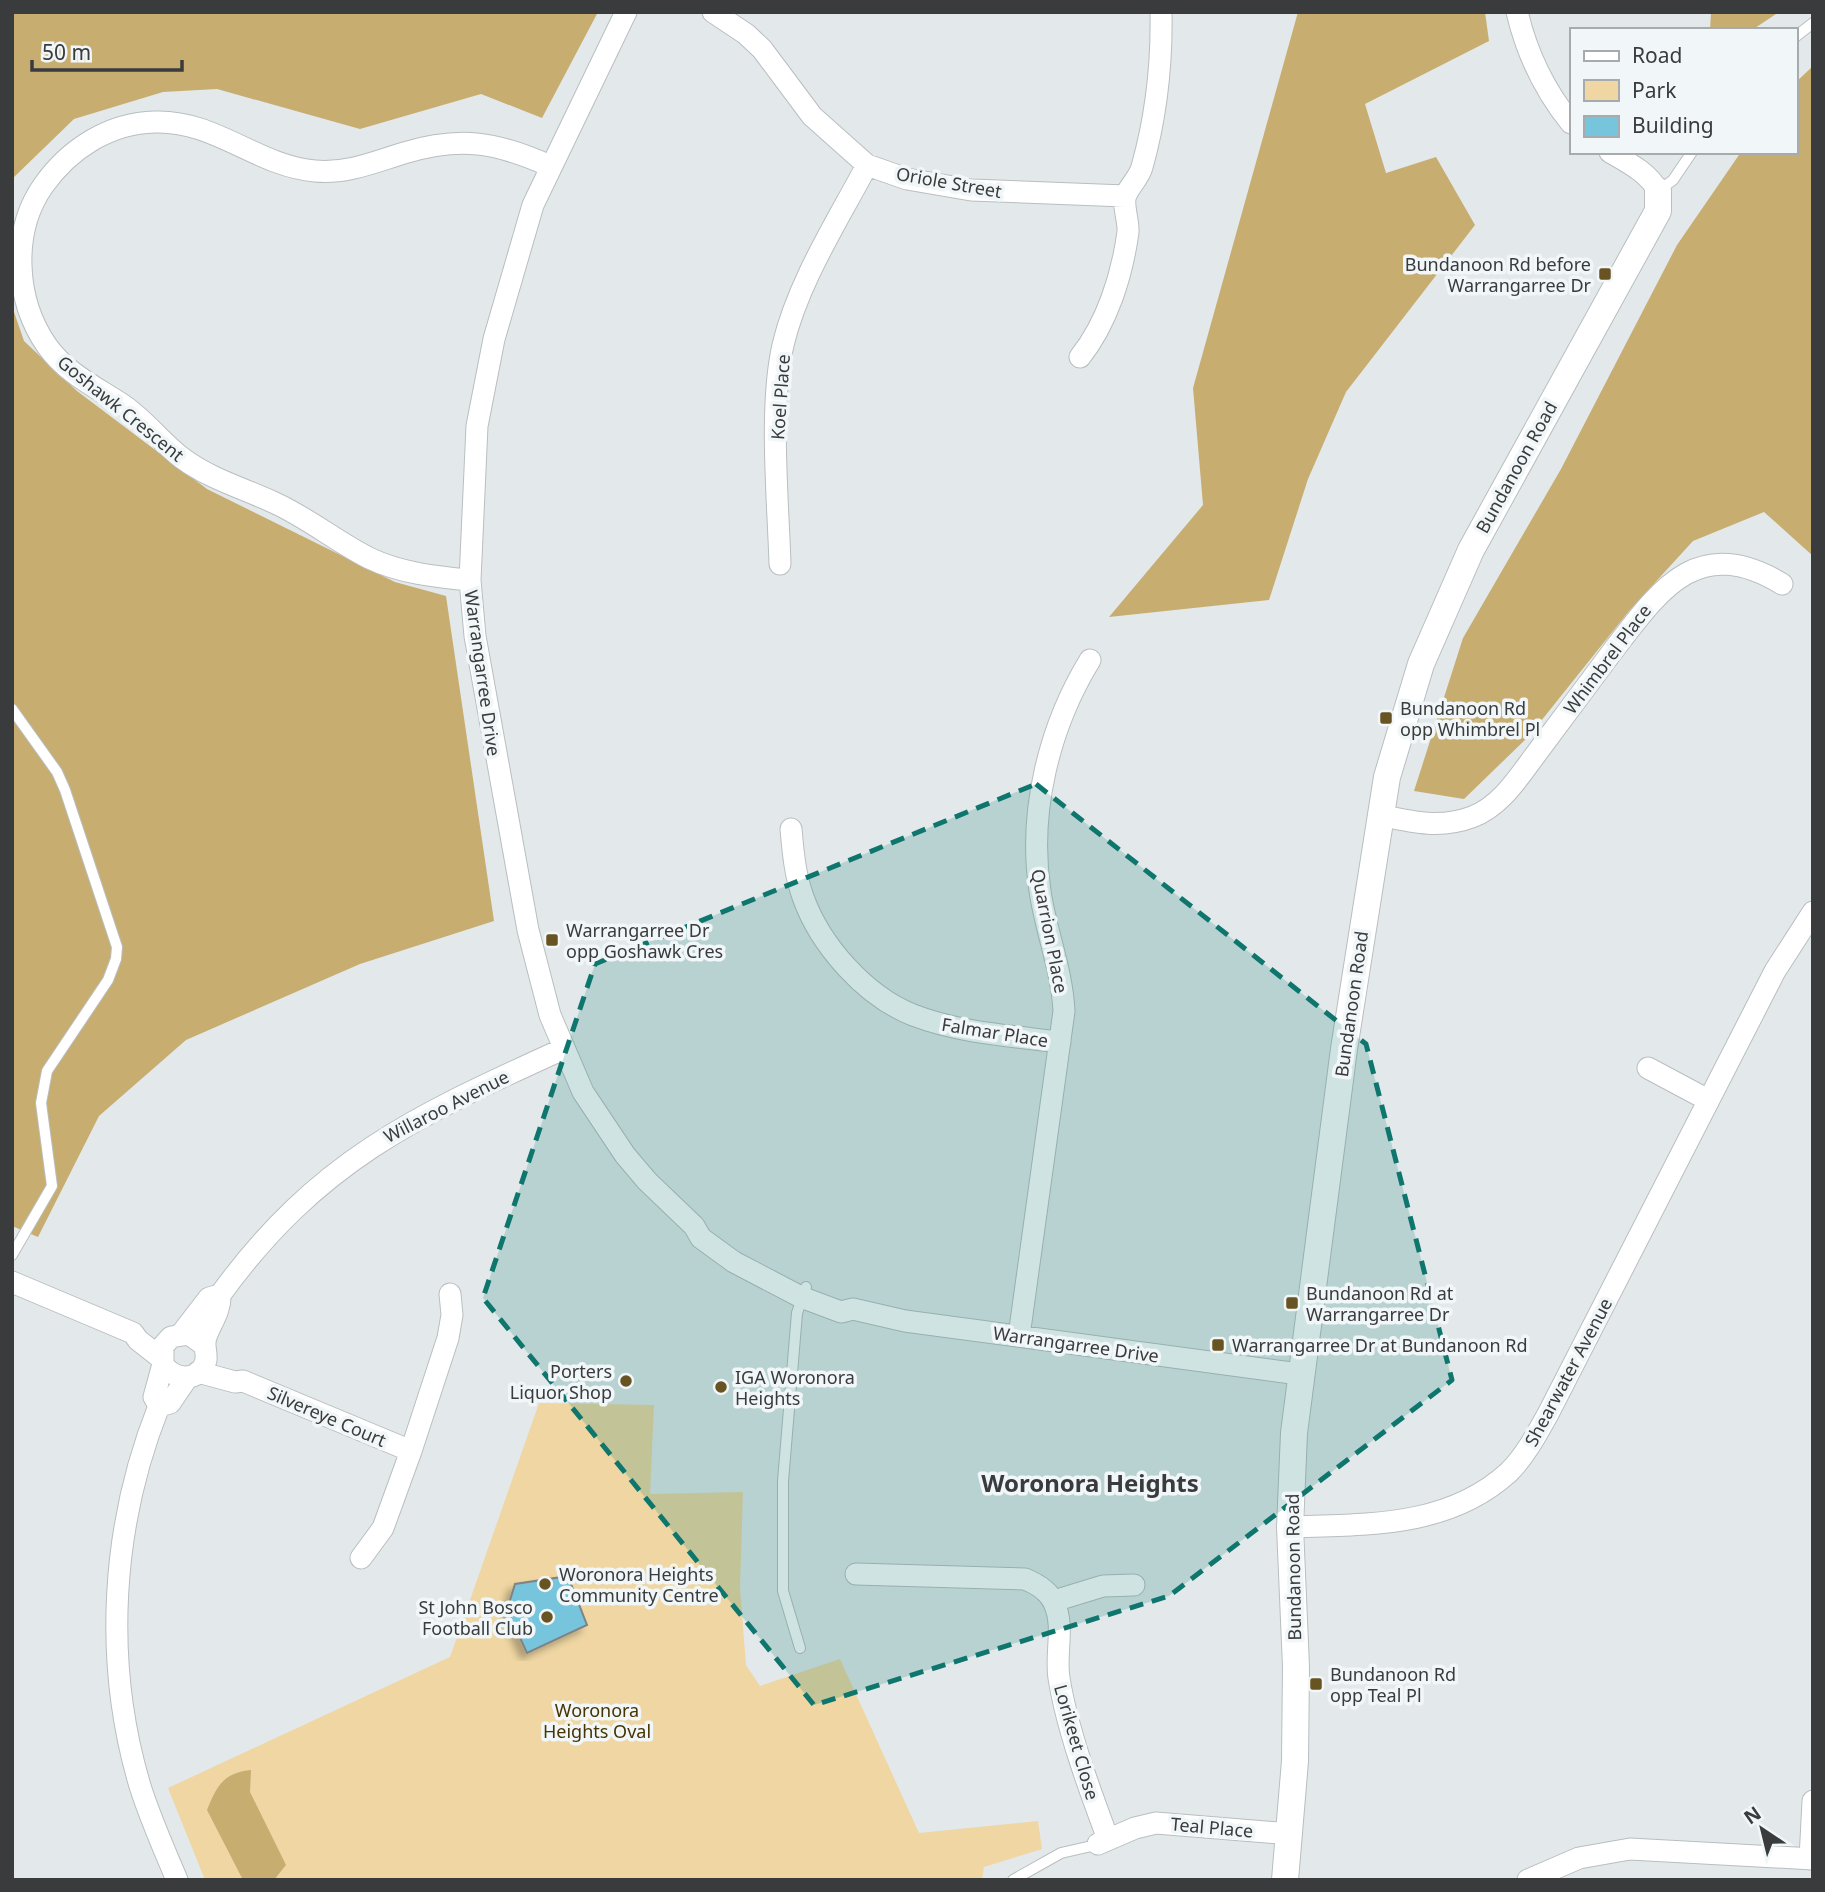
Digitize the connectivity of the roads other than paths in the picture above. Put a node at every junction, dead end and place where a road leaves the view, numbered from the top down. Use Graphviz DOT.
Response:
graph roads {
  1 [pos="626,12"];
  2 [pos="713,12"];
  3 [pos="1161,12"];
  4 [pos="1517,12"];
  5 [pos="1813,23"];
  6 [pos="1797,35"];
  7 [pos="1570,122"];
  8 [pos="1613,154"];
  9 [pos="1691,154"];
  10 [pos="867,165"];
  11 [pos="550,166"];
  12 [pos="1658,191"];
  13 [pos="1125,196"];
  14 [pos="1080,357"];
  15 [pos="780,564"];
  16 [pos="470,580"];
  17 [pos="1782,584"];
  18 [pos="1090,660"];
  19 [pos="12,709"];
  20 [pos="1379,815"];
  21 [pos="791,829"];
  22 [pos="1813,912"];
  23 [pos="1060,1042"];
  24 [pos="562,1049"];
  25 [pos="1648,1068"];
  26 [pos="1708,1100"];
  27 [pos="12,1255"];
  28 [pos="12,1283"];
  29 [pos="803,1292"];
  30 [pos="450,1293"];
  31 [pos="220,1295"];
  32 [pos="133,1333"];
  33 [pos="176,1335"];
  34 [pos="1019,1336"];
  35 [pos="162,1361"];
  36 [pos="199,1362"];
  37 [pos="1299,1374"];
  38 [pos="159,1406"];
  39 [pos="411,1451"];
  40 [pos="1290,1527"];
  41 [pos="362,1558"];
  42 [pos="856,1574"];
  43 [pos="1134,1585"];
  44 [pos="1054,1601"];
  45 [pos="800,1648"];
  46 [pos="1813,1801"];
  47 [pos="1291,1834"];
  48 [pos="1102,1842"];
  49 [pos="1811,1859"];
  50 [pos="177,1880"];
  51 [pos="1013,1880"];
  52 [pos="1285,1880"];
  53 [pos="1528,1880"];
  1 -- 11 [label="street, Warrangarree Drive"];
  2 -- 10 [label="street, Oriole Street"];
  3 -- 13 [label="street"];
  4 -- 7 [label="street"];
  5 -- 6 [label="lane"];
  8 -- 12 [label="street"];
  9 -- 12 [label="lane"];
  10 -- 13 [label="street, Oriole Street"];
  10 -- 15 [label="street, Koel Place"];
  11 -- 16 [label="street, Warrangarree Drive"];
  11 -- 16 [label="street, Goshawk Crescent"];
  12 -- 20 [label="street, Bundanoon Road"];
  13 -- 14 [label="street"];
  16 -- 24 [label="street, Warrangarree Drive"];
  17 -- 20 [label="street, Whimbrel Place"];
  18 -- 23 [label="street, Quarrion Place"];
  19 -- 27 [label="lane"];
  20 -- 37 [label="street, Bundanoon Road"];
  21 -- 23 [label="street, Falmar Place"];
  22 -- 26 [label="street, Shearwater Avenue"];
  23 -- 34 [label="street, Quarrion Place"];
  24 -- 29 [label="street, Warrangarree Drive"];
  24 -- 31 [label="street, Willaroo Avenue"];
  25 -- 26 [label="street"];
  26 -- 40 [label="street, Shearwater Avenue"];
  28 -- 32 [label="street"];
  29 -- 34 [label="street, Warrangarree Drive"];
  29 -- 45 [label="lane"];
  30 -- 39 [label="street"];
  31 -- 33 [label="street, Willaroo Avenue"];
  31 -- 36 [label="street, Willaroo Avenue"];
  32 -- 33 [label="street"];
  32 -- 35 [label="street"];
  33 -- 35 [label="street"];
  33 -- 36 [label="street"];
  34 -- 37 [label="street, Warrangarree Drive"];
  35 -- 36 [label="street"];
  35 -- 38 [label="street, Willaroo Avenue"];
  36 -- 38 [label="street, Willaroo Avenue"];
  36 -- 39 [label="street, Silvereye Court"];
  37 -- 40 [label="street, Bundanoon Road"];
  38 -- 50 [label="street, Willaroo Avenue"];
  39 -- 41 [label="street"];
  40 -- 47 [label="street, Bundanoon Road"];
  42 -- 44 [label="street"];
  43 -- 44 [label="street"];
  44 -- 48 [label="street, Lorikeet Close"];
  46 -- 49 [label="street"];
  47 -- 48 [label="street, Teal Place"];
  47 -- 52 [label="street, Bundanoon Road"];
  48 -- 51 [label="lane"];
  49 -- 53 [label="street"];
}
